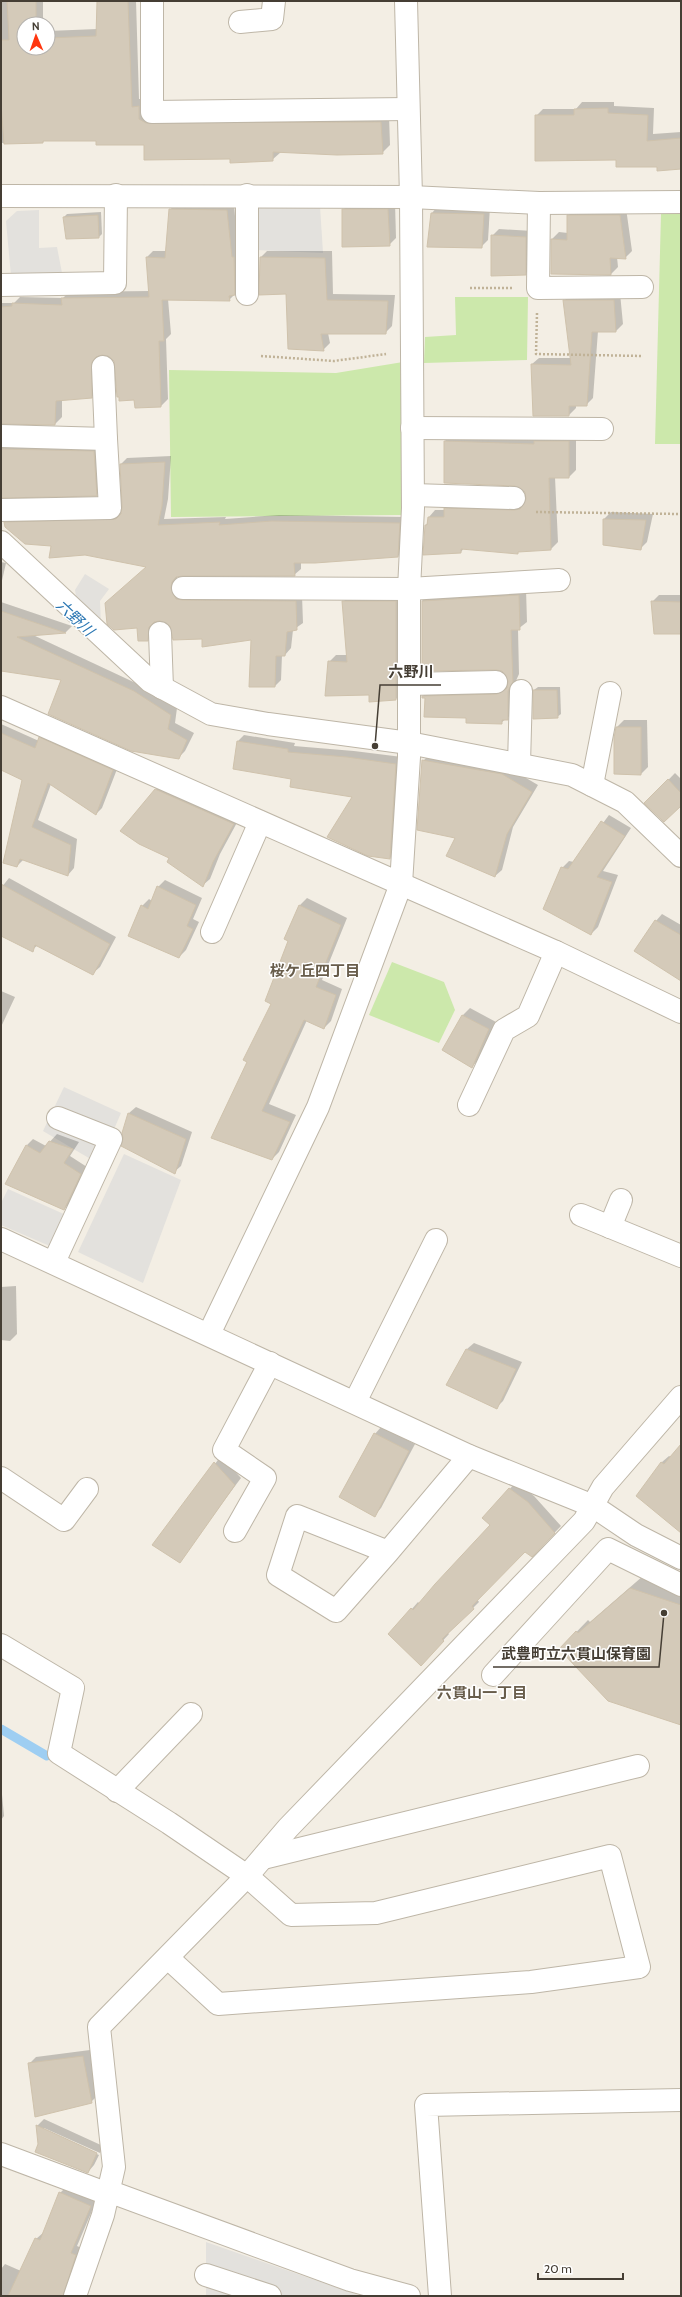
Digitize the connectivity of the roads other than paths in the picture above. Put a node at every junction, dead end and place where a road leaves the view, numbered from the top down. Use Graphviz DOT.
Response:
graph roads {
  1 [pos="152,1"];
  2 [pos="274,1"];
  3 [pos="406,1"];
  4 [pos="240,22"];
  5 [pos="408,109"];
  6 [pos="116,195"];
  7 [pos="247,195"];
  8 [pos="1,196"];
  9 [pos="411,197"];
  10 [pos="681,202"];
  11 [pos="539,203"];
  12 [pos="1,285"];
  13 [pos="642,287"];
  14 [pos="247,294"];
  15 [pos="104,367"];
  16 [pos="412,428"];
  17 [pos="602,429"];
  18 [pos="1,436"];
  19 [pos="106,438"];
  20 [pos="413,495"];
  21 [pos="514,498"];
  22 [pos="1,510"];
  23 [pos="1,542"];
  24 [pos="559,580"];
  25 [pos="183,588"];
  26 [pos="409,589"];
  27 [pos="160,633"];
  28 [pos="496,682"];
  29 [pos="409,684"];
  30 [pos="162,688"];
  31 [pos="521,691"];
  32 [pos="610,693"];
  33 [pos="1,707"];
  34 [pos="409,748"];
  35 [pos="519,764"];
  36 [pos="592,785"];
  37 [pos="260,822"];
  38 [pos="681,856"];
  39 [pos="401,884"];
  40 [pos="212,932"];
  41 [pos="556,952"];
  42 [pos="681,1012"];
  43 [pos="469,1105"];
  44 [pos="58,1118"];
  45 [pos="621,1200"];
  46 [pos="581,1215"];
  47 [pos="610,1227"];
  48 [pos="1,1239"];
  49 [pos="436,1240"];
  50 [pos="681,1256"];
  51 [pos="54,1262"];
  52 [pos="209,1334"];
  53 [pos="270,1363"];
  54 [pos="681,1398"];
  55 [pos="355,1402"];
  56 [pos="469,1456"];
  57 [pos="1,1478"];
  58 [pos="87,1489"];
  59 [pos="593,1506"];
  60 [pos="235,1531"];
  61 [pos="388,1552"];
  62 [pos="681,1558"];
  63 [pos="681,1585"];
  64 [pos="1,1645"];
  65 [pos="493,1675"];
  66 [pos="192,1714"];
  67 [pos="638,1766"];
  68 [pos="117,1791"];
  69 [pos="263,1858"];
  70 [pos="247,1876"];
  71 [pos="168,1958"];
  72 [pos="681,2100"];
  73 [pos="1,2154"];
  74 [pos="108,2194"];
  75 [pos="206,2275"];
  76 [pos="402,2295"];
  77 [pos="75,2296"];
  78 [pos="270,2296"];
  79 [pos="440,2296"];
  1 -- 5 [label="street"];
  2 -- 4 [label="street"];
  3 -- 5 [label="street"];
  5 -- 9 [label="street"];
  6 -- 7 [label="street"];
  6 -- 8 [label="street"];
  6 -- 12 [label="street"];
  7 -- 9 [label="street"];
  7 -- 14 [label="street"];
  9 -- 11 [label="street"];
  9 -- 16 [label="street"];
  10 -- 11 [label="street"];
  11 -- 13 [label="street"];
  15 -- 19 [label="street"];
  16 -- 17 [label="street"];
  16 -- 20 [label="street"];
  18 -- 19 [label="street"];
  19 -- 22 [label="street"];
  20 -- 21 [label="street"];
  20 -- 26 [label="street"];
  23 -- 30 [label="street"];
  24 -- 26 [label="street"];
  25 -- 26 [label="street"];
  26 -- 29 [label="street"];
  27 -- 30 [label="street"];
  28 -- 29 [label="street"];
  29 -- 34 [label="street"];
  30 -- 34 [label="street"];
  31 -- 35 [label="street"];
  32 -- 36 [label="street"];
  33 -- 37 [label="street"];
  34 -- 35 [label="street"];
  34 -- 39 [label="street"];
  35 -- 36 [label="street"];
  36 -- 38 [label="street"];
  37 -- 39 [label="street"];
  37 -- 40 [label="street"];
  39 -- 41 [label="street"];
  39 -- 52 [label="street"];
  41 -- 42 [label="street"];
  41 -- 43 [label="street"];
  44 -- 51 [label="street"];
  45 -- 47 [label="street"];
  46 -- 47 [label="street"];
  47 -- 50 [label="street"];
  48 -- 51 [label="street"];
  49 -- 55 [label="street"];
  51 -- 52 [label="street"];
  52 -- 53 [label="street"];
  53 -- 55 [label="street"];
  53 -- 60 [label="street"];
  54 -- 59 [label="street"];
  55 -- 56 [label="street"];
  56 -- 59 [label="street"];
  56 -- 61 [label="street"];
  57 -- 58 [label="street"];
  59 -- 62 [label="street"];
  59 -- 69 [label="street"];
  61 -- 61 [label="street"];
  63 -- 65 [label="street"];
  64 -- 68 [label="street"];
  66 -- 68 [label="street"];
  67 -- 69 [label="street"];
  68 -- 70 [label="street"];
  69 -- 70 [label="street"];
  70 -- 71 [label="street"];
  70 -- 71 [label="street"];
  71 -- 74 [label="street"];
  72 -- 79 [label="street"];
  73 -- 74 [label="street"];
  74 -- 76 [label="street"];
  74 -- 77 [label="street"];
  75 -- 78 [label="street"];
}
